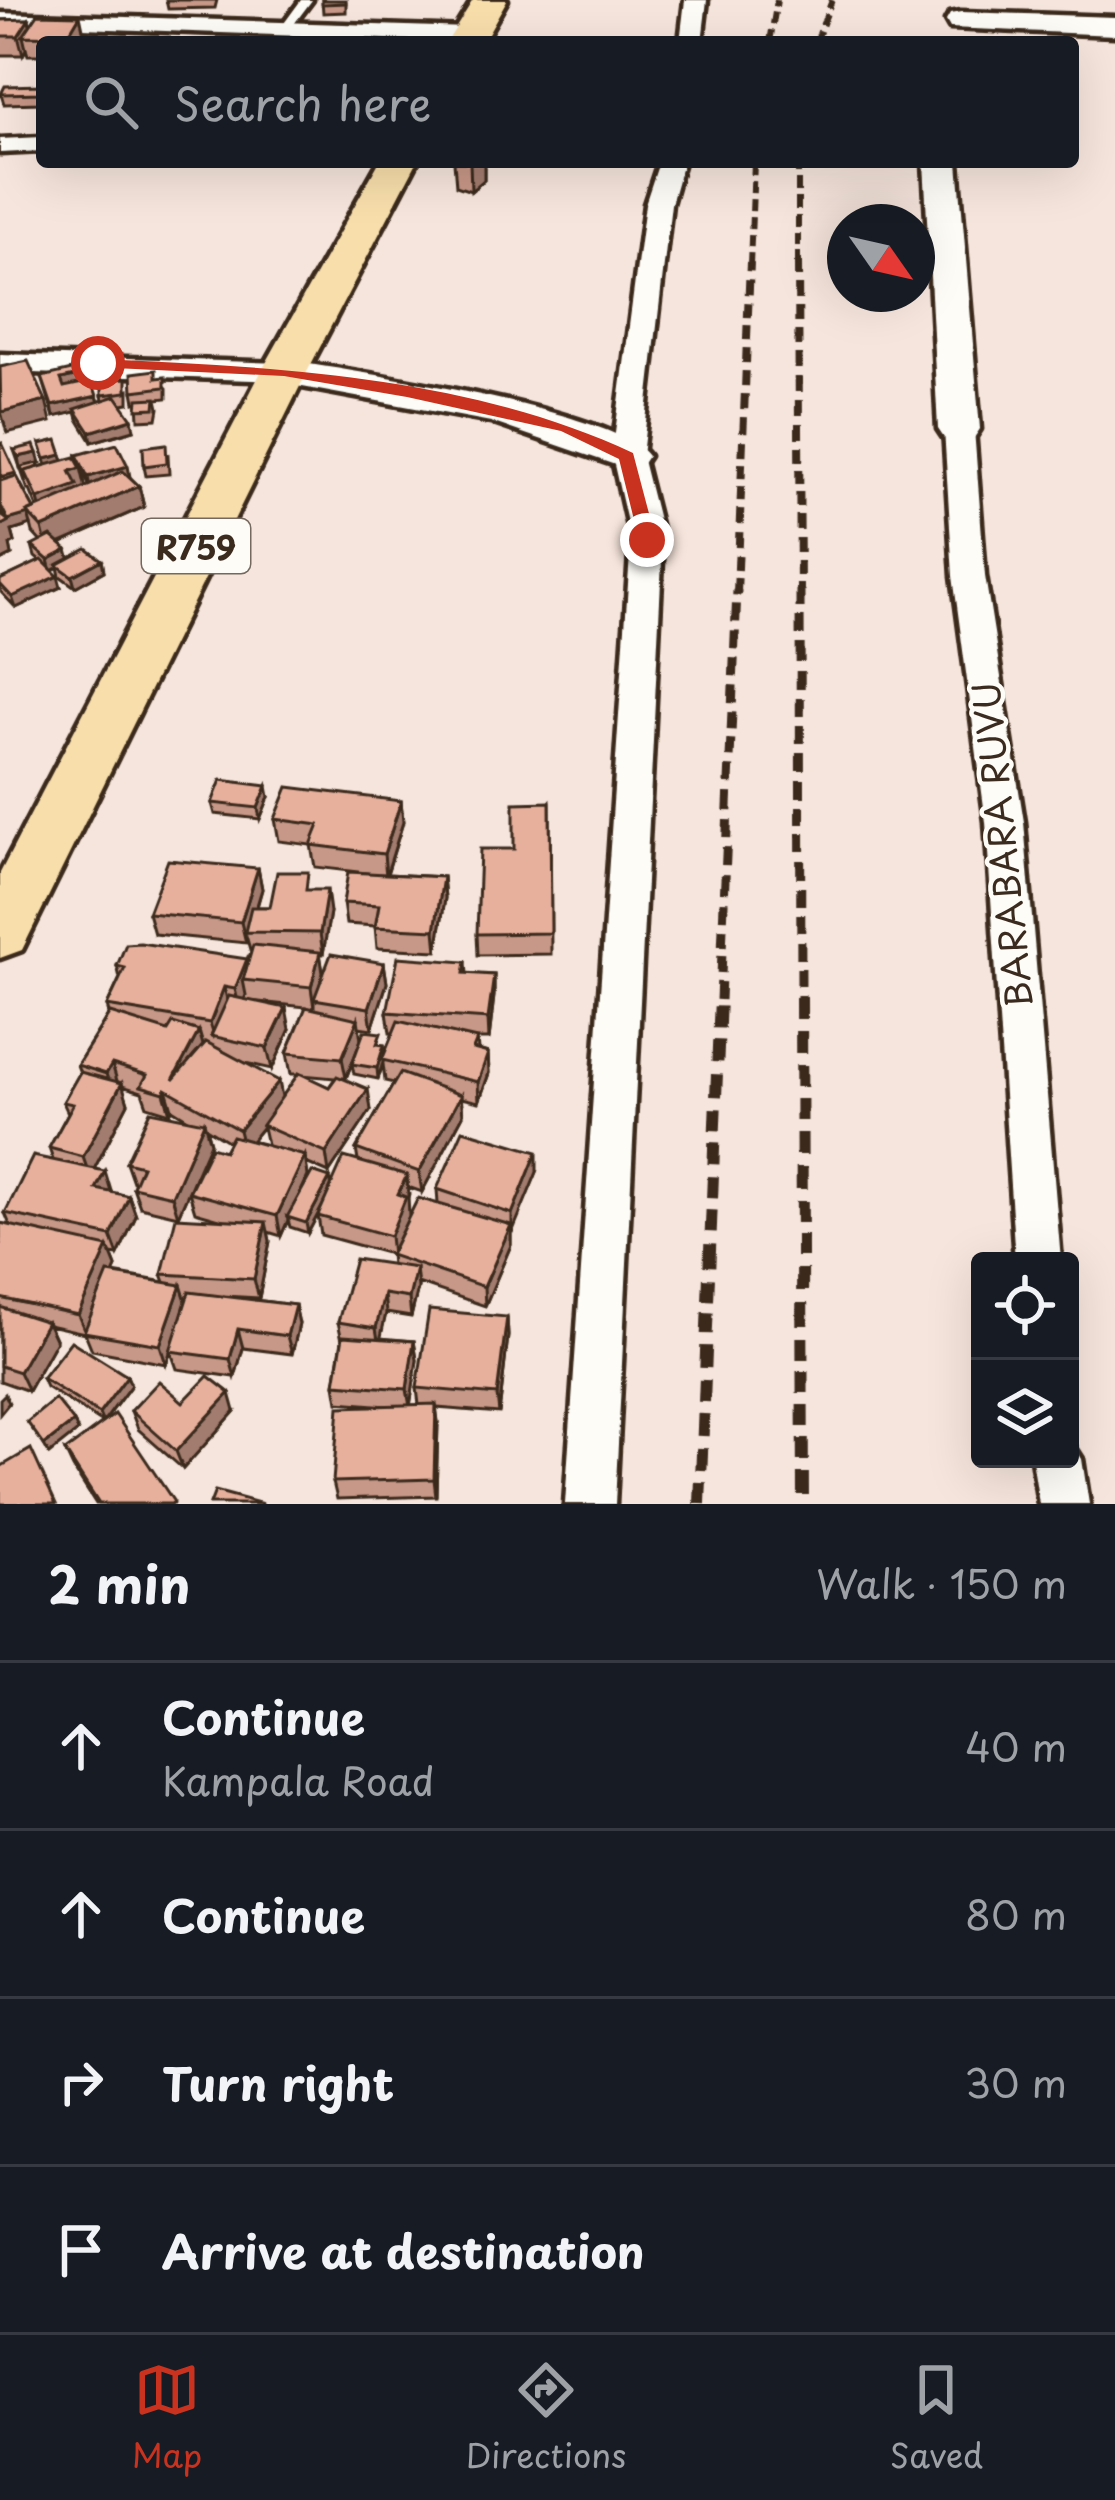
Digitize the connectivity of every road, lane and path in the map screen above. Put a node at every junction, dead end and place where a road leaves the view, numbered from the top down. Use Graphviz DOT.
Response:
graph roads {
  1 [pos="144,0"];
  2 [pos="307,0"];
  3 [pos="490,0"];
  4 [pos="696,0"];
  5 [pos="0,19"];
  6 [pos="961,21"];
  7 [pos="287,26"];
  8 [pos="1115,26"];
  9 [pos="125,33"];
  10 [pos="425,36"];
  11 [pos="469,36"];
  12 [pos="692,36"];
  13 [pos="36,144"];
  14 [pos="0,146"];
  15 [pos="395,168"];
  16 [pos="669,168"];
  17 [pos="941,168"];
  18 [pos="0,363"];
  19 [pos="284,372"];
  20 [pos="959,429"];
  21 [pos="627,456"];
  22 [pos="0,932"];
  23 [pos="1037,1252"];
  24 [pos="1058,1468"];
  25 [pos="590,1504"];
  26 [pos="1064,1504"];
  1 -- 9 [label="street"];
  2 -- 7 [label="lane"];
  3 -- 11 [label="main road"];
  4 -- 12 [label="street"];
  5 -- 9 [label="street"];
  6 -- 8 [label="street"];
  7 -- 9 [label="street"];
  7 -- 10 [label="street"];
  13 -- 14 [label="street"];
  15 -- 19 [label="main road, R759"];
  16 -- 21 [label="street"];
  17 -- 20 [label="street"];
  18 -- 19 [label="street"];
  19 -- 21 [label="street"];
  19 -- 22 [label="main road, R759"];
  20 -- 23 [label="street, BARABARA RUVU"];
  21 -- 25 [label="street"];
  24 -- 26 [label="street"];
}
